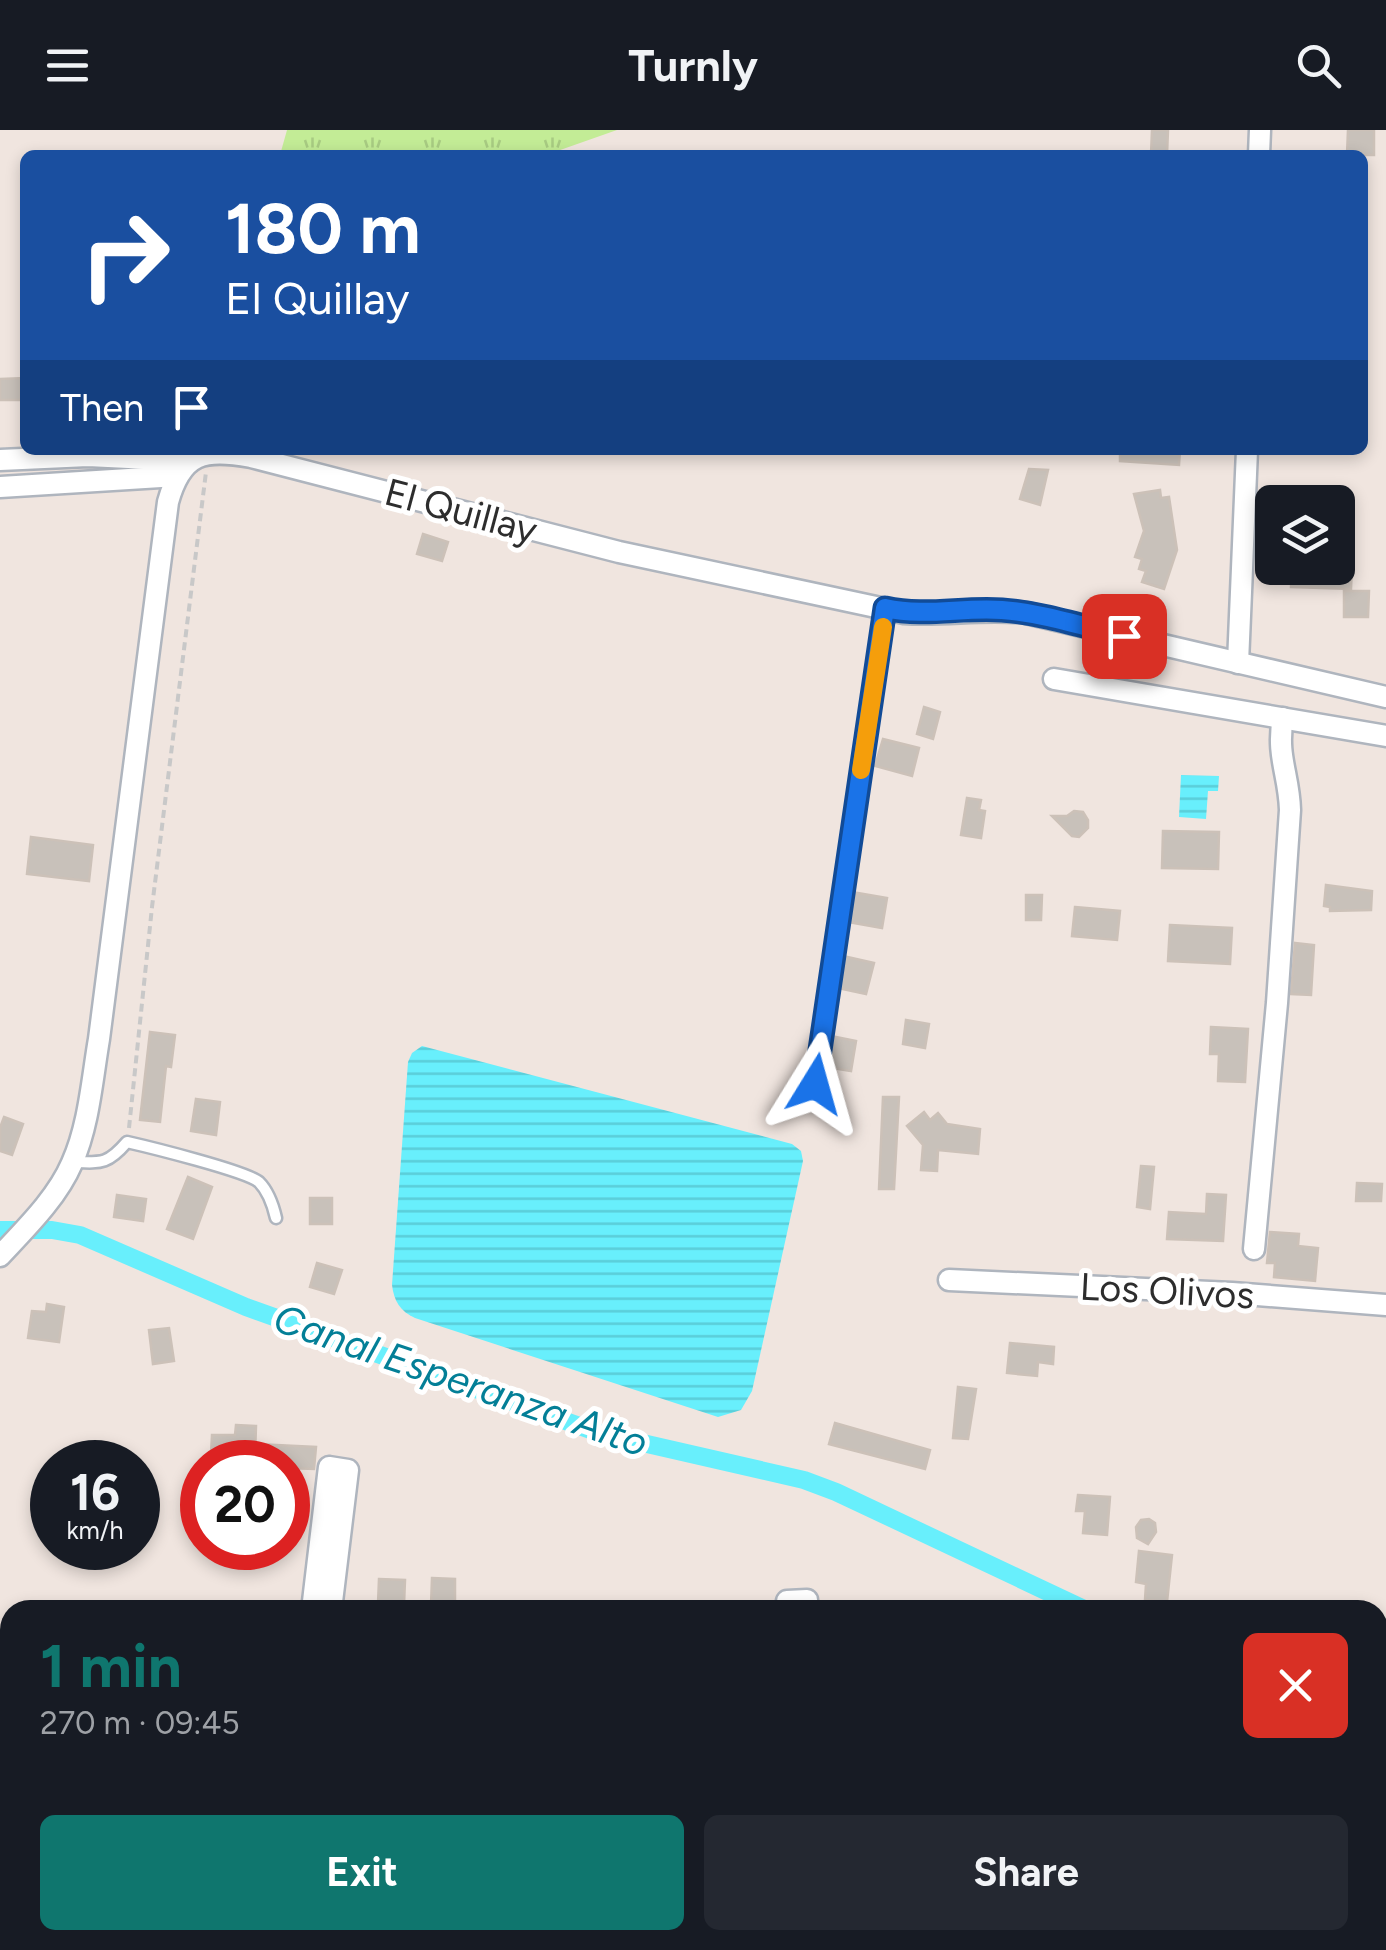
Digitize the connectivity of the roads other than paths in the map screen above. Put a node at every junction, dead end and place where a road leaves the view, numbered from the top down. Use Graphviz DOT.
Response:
graph roads {
  1 [pos="1247,455"];
  2 [pos="0,460"];
  3 [pos="192,464"];
  4 [pos="0,486"];
  5 [pos="885,608"];
  6 [pos="1238,663"];
  7 [pos="1054,679"];
  8 [pos="1386,697"];
  9 [pos="1283,718"];
  10 [pos="1386,736"];
  11 [pos="815,1084"];
  12 [pos="73,1162"];
  13 [pos="276,1218"];
  14 [pos="1254,1248"];
  15 [pos="1,1255"];
  16 [pos="948,1280"];
  17 [pos="1386,1305"];
  18 [pos="314,1600"];
  19 [pos="332,1600"];
  1 -- 6 [label="street"];
  2 -- 3 [label="street"];
  3 -- 4 [label="street"];
  3 -- 5 [label="street, El Quillay"];
  3 -- 12 [label="street"];
  5 -- 6 [label="street, El Quillay"];
  5 -- 11 [label="lane"];
  6 -- 8 [label="street, El Quillay"];
  7 -- 9 [label="street"];
  9 -- 10 [label="street"];
  9 -- 14 [label="street"];
  12 -- 13 [label="lane"];
  12 -- 15 [label="street"];
  16 -- 17 [label="street, Los Olivos"];
  18 -- 19 [label="street"];
}
